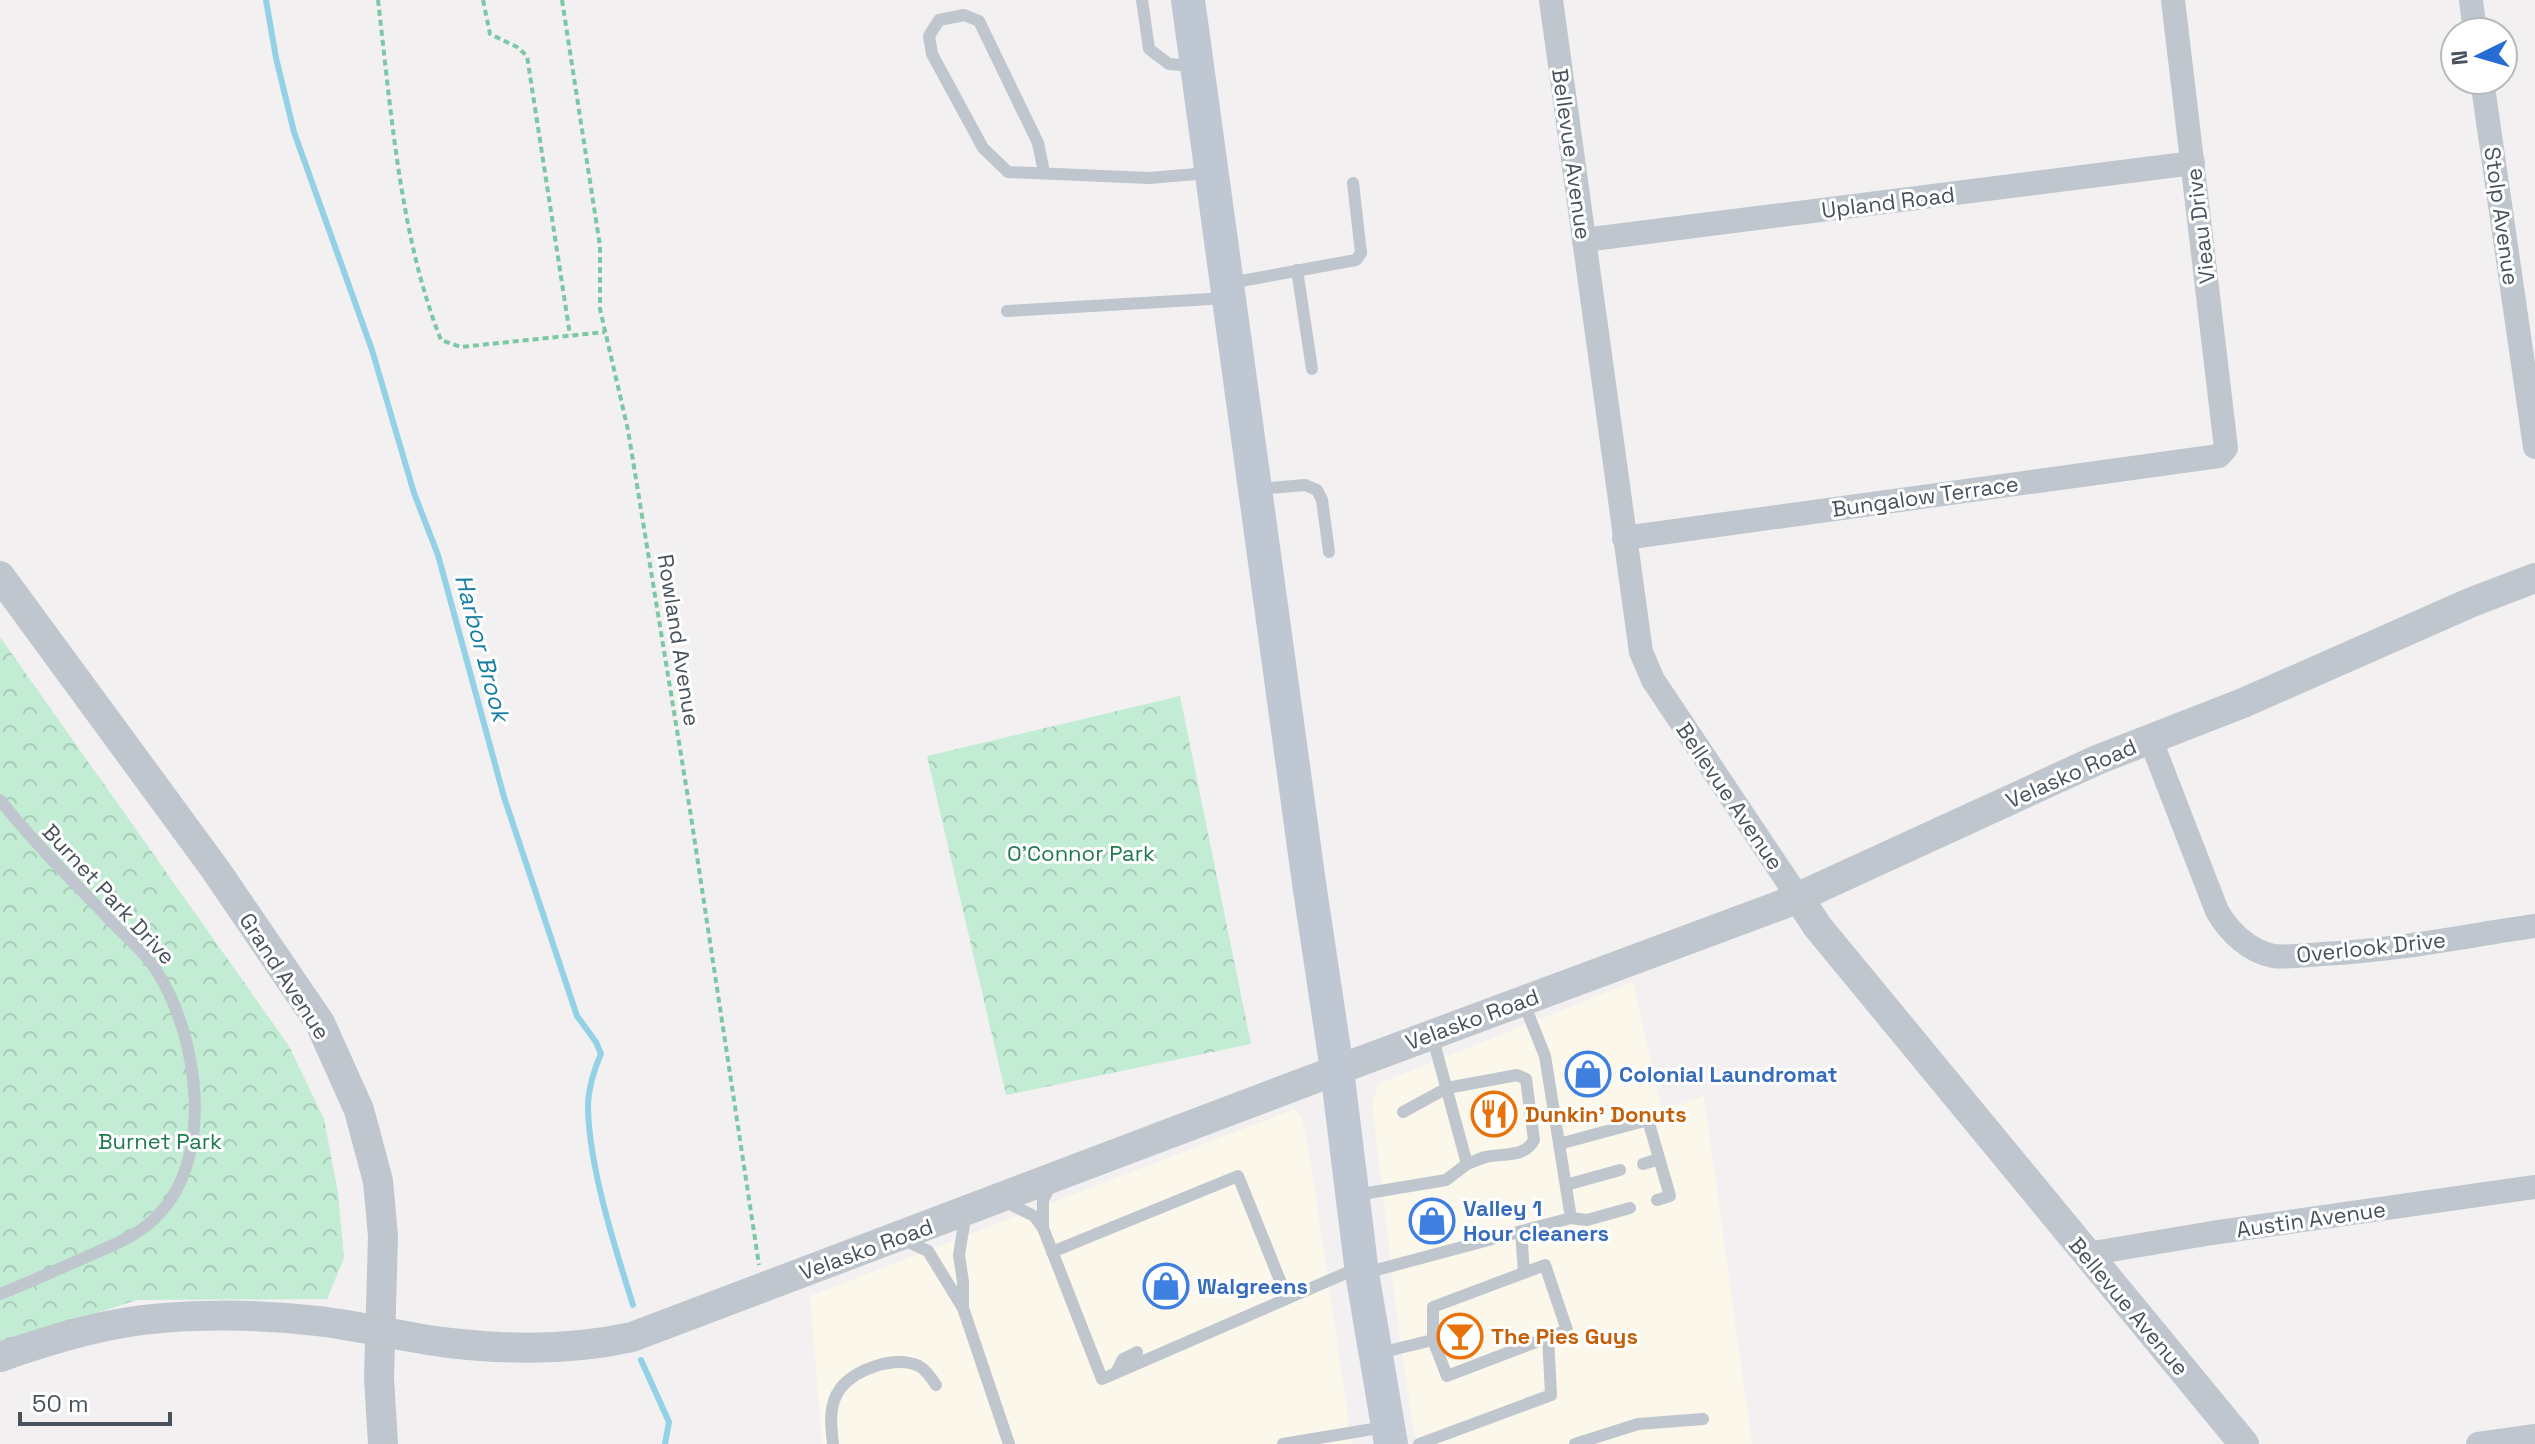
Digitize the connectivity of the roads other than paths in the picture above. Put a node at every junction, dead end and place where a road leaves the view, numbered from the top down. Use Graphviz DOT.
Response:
graph roads {
  1 [pos="1142,0"];
  2 [pos="1188,0"];
  3 [pos="1551,0"];
  4 [pos="2173,0"];
  5 [pos="1197,66"];
  6 [pos="2484,96"];
  7 [pos="2193,163"];
  8 [pos="1044,172"];
  9 [pos="1211,173"];
  10 [pos="1353,183"];
  11 [pos="1584,240"];
  12 [pos="1297,270"];
  13 [pos="1228,290"];
  14 [pos="1007,311"];
  15 [pos="1312,369"];
  16 [pos="2535,447"];
  17 [pos="2224,451"];
  18 [pos="1255,489"];
  19 [pos="1624,538"];
  20 [pos="1329,552"];
  21 [pos="0,576"];
  22 [pos="2535,578"];
  23 [pos="2150,738"];
  24 [pos="0,800"];
  25 [pos="1798,897"];
  26 [pos="2535,926"];
  27 [pos="1523,1001"];
  28 [pos="1432,1035"];
  29 [pos="1337,1070"];
  30 [pos="1447,1088"];
  31 [pos="1403,1112"];
  32 [pos="1559,1144"];
  33 [pos="1659,1159"];
  34 [pos="1467,1164"];
  35 [pos="1643,1164"];
  36 [pos="1620,1170"];
  37 [pos="1054,1178"];
  38 [pos="1566,1185"];
  39 [pos="2535,1187"];
  40 [pos="1353,1195"];
  41 [pos="1000,1199"];
  42 [pos="1657,1200"];
  43 [pos="1630,1208"];
  44 [pos="966,1212"];
  45 [pos="1571,1218"];
  46 [pos="1043,1228"];
  47 [pos="1521,1231"];
  48 [pos="899,1237"];
  49 [pos="1052,1252"];
  50 [pos="2087,1254"];
  51 [pos="1362,1270"];
  52 [pos="1524,1273"];
  53 [pos="0,1294"];
  54 [pos="1287,1298"];
  55 [pos="963,1308"];
  56 [pos="381,1332"];
  57 [pos="1548,1337"];
  58 [pos="1433,1340"];
  59 [pos="1158,1343"];
  60 [pos="1182,1345"];
  61 [pos="1137,1352"];
  62 [pos="1376,1353"];
  63 [pos="0,1357"];
  64 [pos="1116,1373"];
  65 [pos="936,1385"];
  66 [pos="1703,1419"];
  67 [pos="1390,1435"];
  68 [pos="2535,1436"];
  69 [pos="1327,1441"];
  70 [pos="383,1444"];
  71 [pos="833,1444"];
  72 [pos="1009,1444"];
  73 [pos="1283,1444"];
  74 [pos="1419,1444"];
  75 [pos="1575,1444"];
  76 [pos="2244,1444"];
  77 [pos="2478,1444"];
  1 -- 5 [label="lane"];
  2 -- 5 [label="main road"];
  3 -- 11 [label="street, Bellevue Avenue"];
  4 -- 7 [label="street, Vieau Drive"];
  5 -- 9 [label="main road"];
  6 -- 16 [label="street, Stolp Avenue"];
  7 -- 11 [label="street, Upland Road"];
  7 -- 17 [label="street, Vieau Drive"];
  8 -- 8 [label="lane"];
  8 -- 9 [label="lane"];
  9 -- 13 [label="main road"];
  10 -- 12 [label="lane"];
  11 -- 19 [label="street, Bellevue Avenue"];
  12 -- 13 [label="lane"];
  12 -- 15 [label="lane"];
  13 -- 14 [label="lane"];
  13 -- 18 [label="main road"];
  17 -- 19 [label="street, Bungalow Terrace"];
  18 -- 20 [label="lane"];
  18 -- 29 [label="main road"];
  19 -- 25 [label="street, Bellevue Avenue"];
  21 -- 56 [label="street, Grand Avenue"];
  22 -- 23 [label="street, Velasko Road"];
  23 -- 25 [label="street, Velasko Road"];
  23 -- 26 [label="street, Overlook Drive"];
  24 -- 53 [label="lane, Burnet Park Drive"];
  25 -- 27 [label="street, Velasko Road"];
  25 -- 50 [label="street, Bellevue Avenue"];
  27 -- 28 [label="street, Velasko Road"];
  27 -- 32 [label="lane"];
  28 -- 29 [label="street, Velasko Road"];
  28 -- 30 [label="lane"];
  29 -- 37 [label="street, Velasko Road"];
  29 -- 40 [label="main road"];
  30 -- 31 [label="lane"];
  30 -- 34 [label="lane"];
  30 -- 34 [label="lane"];
  32 -- 33 [label="lane"];
  32 -- 38 [label="lane"];
  33 -- 35 [label="lane"];
  33 -- 42 [label="lane"];
  34 -- 40 [label="lane"];
  36 -- 38 [label="lane"];
  37 -- 41 [label="street, Velasko Road"];
  37 -- 46 [label="lane"];
  38 -- 45 [label="lane"];
  39 -- 50 [label="street, Austin Avenue"];
  40 -- 51 [label="main road"];
  41 -- 44 [label="street, Velasko Road"];
  41 -- 46 [label="lane"];
  43 -- 45 [label="lane"];
  44 -- 48 [label="street, Velasko Road"];
  44 -- 55 [label="lane"];
  45 -- 47 [label="lane"];
  46 -- 49 [label="lane"];
  47 -- 51 [label="lane"];
  47 -- 52 [label="lane"];
  48 -- 55 [label="lane"];
  48 -- 56 [label="street, Velasko Road"];
  49 -- 54 [label="lane"];
  49 -- 64 [label="lane"];
  50 -- 76 [label="street, Bellevue Avenue"];
  51 -- 54 [label="lane"];
  51 -- 62 [label="main road"];
  52 -- 57 [label="lane"];
  52 -- 58 [label="lane"];
  54 -- 60 [label="lane"];
  55 -- 72 [label="lane"];
  56 -- 63 [label="street, Velasko Road"];
  56 -- 70 [label="street, Grand Avenue"];
  57 -- 58 [label="lane"];
  57 -- 74 [label="lane"];
  58 -- 62 [label="lane"];
  59 -- 60 [label="lane"];
  60 -- 64 [label="lane"];
  61 -- 64 [label="lane"];
  62 -- 67 [label="main road"];
  65 -- 71 [label="lane"];
  66 -- 75 [label="lane"];
  67 -- 69 [label="lane"];
  68 -- 77 [label="street"];
  69 -- 73 [label="lane"];
}
